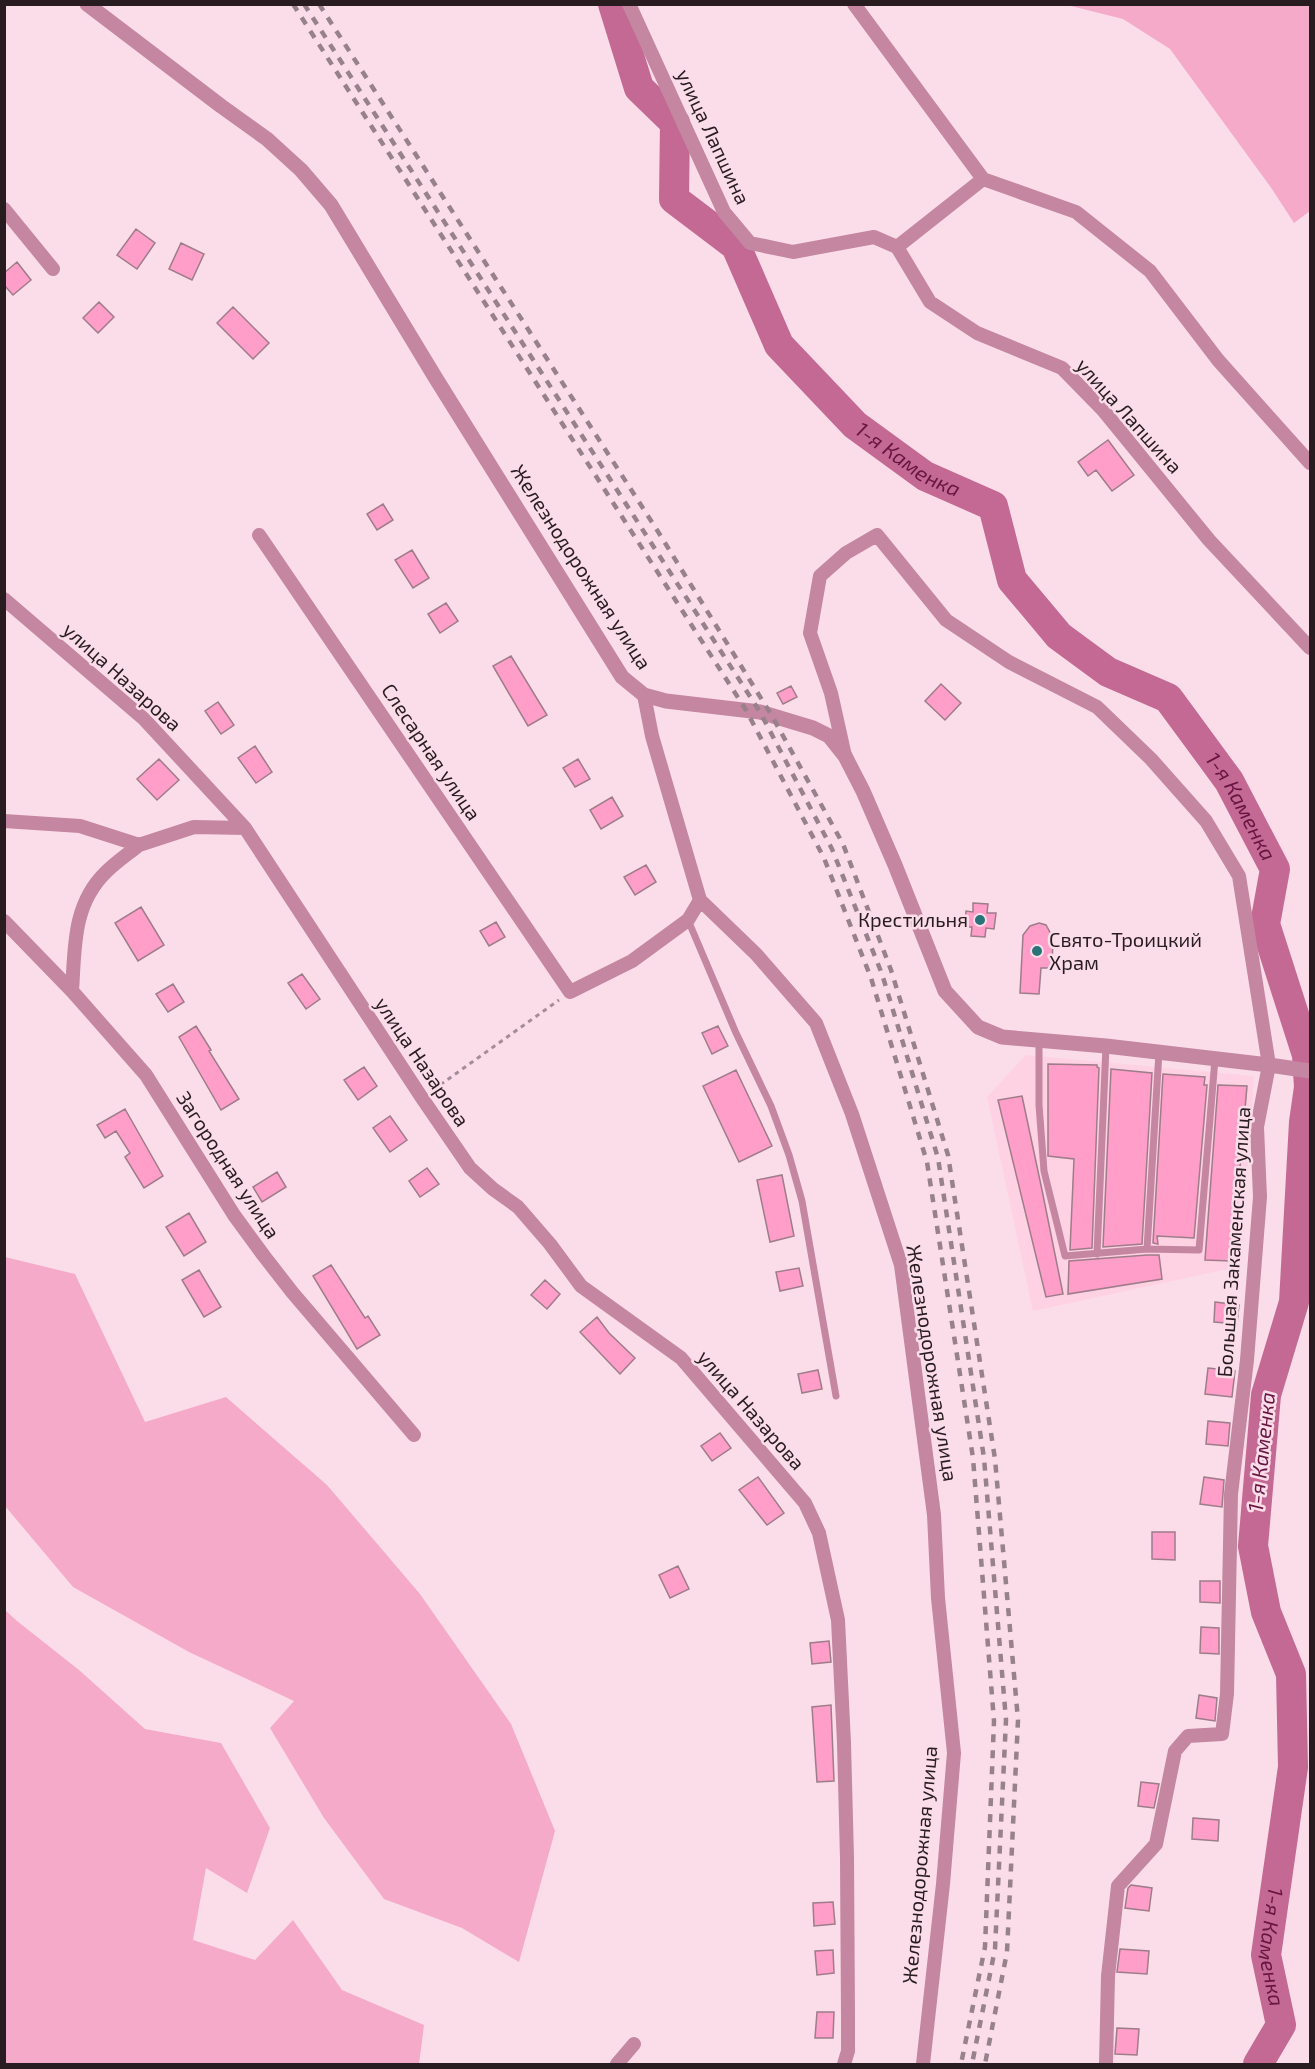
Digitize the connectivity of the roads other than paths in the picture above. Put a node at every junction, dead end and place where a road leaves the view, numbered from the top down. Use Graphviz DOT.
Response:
graph roads {
  1 [pos="87,4"];
  2 [pos="629,4"];
  3 [pos="854,4"];
  4 [pos="983,179"];
  5 [pos="4,210"];
  6 [pos="897,247"];
  7 [pos="53,269"];
  8 [pos="1311,463"];
  9 [pos="259,535"];
  10 [pos="4,599"];
  11 [pos="1311,648"];
  12 [pos="644,695"];
  13 [pos="845,756"];
  14 [pos="4,821"];
  15 [pos="245,828"];
  16 [pos="139,845"];
  17 [pos="700,900"];
  18 [pos="688,920"];
  19 [pos="4,921"];
  20 [pos="72,992"];
  21 [pos="1039,1041"];
  22 [pos="1106,1046"];
  23 [pos="1160,1052"];
  24 [pos="1215,1059"];
  25 [pos="1269,1065"];
  26 [pos="1311,1071"];
  27 [pos="1147,1249"];
  28 [pos="1097,1254"];
  29 [pos="836,1396"];
  30 [pos="414,1435"];
  31 [pos="634,2044"];
  32 [pos="617,2064"];
  33 [pos="844,2064"];
  34 [pos="923,2064"];
  35 [pos="1106,2064"];
  1 -- 12 [label="street, Железнодорожная улица"];
  2 -- 6 [label="street, улица Лапшина"];
  3 -- 4 [label="street"];
  4 -- 6 [label="street"];
  4 -- 8 [label="street"];
  5 -- 7 [label="street"];
  6 -- 11 [label="street, улица Лапшина"];
  9 -- 18 [label="street, Слесарная улица"];
  10 -- 15 [label="street, улица Назарова"];
  12 -- 13 [label="street"];
  12 -- 17 [label="street, Железнодорожная улица"];
  13 -- 21 [label="street"];
  13 -- 25 [label="street, Большая Закаменская улица"];
  14 -- 16 [label="street"];
  15 -- 16 [label="street"];
  15 -- 33 [label="street, улица Назарова"];
  16 -- 20 [label="street"];
  17 -- 18 [label="street"];
  17 -- 34 [label="street, Железнодорожная улица"];
  18 -- 29 [label="lane"];
  19 -- 20 [label="street, Загородная улица"];
  20 -- 30 [label="street, Загородная улица"];
  21 -- 22 [label="street"];
  21 -- 28 [label="lane"];
  22 -- 23 [label="street"];
  22 -- 28 [label="lane"];
  23 -- 24 [label="street"];
  23 -- 27 [label="lane"];
  24 -- 25 [label="street"];
  24 -- 27 [label="lane"];
  25 -- 26 [label="street"];
  25 -- 35 [label="street, Большая Закаменская улица"];
  27 -- 28 [label="lane"];
  31 -- 32 [label="street"];
}
